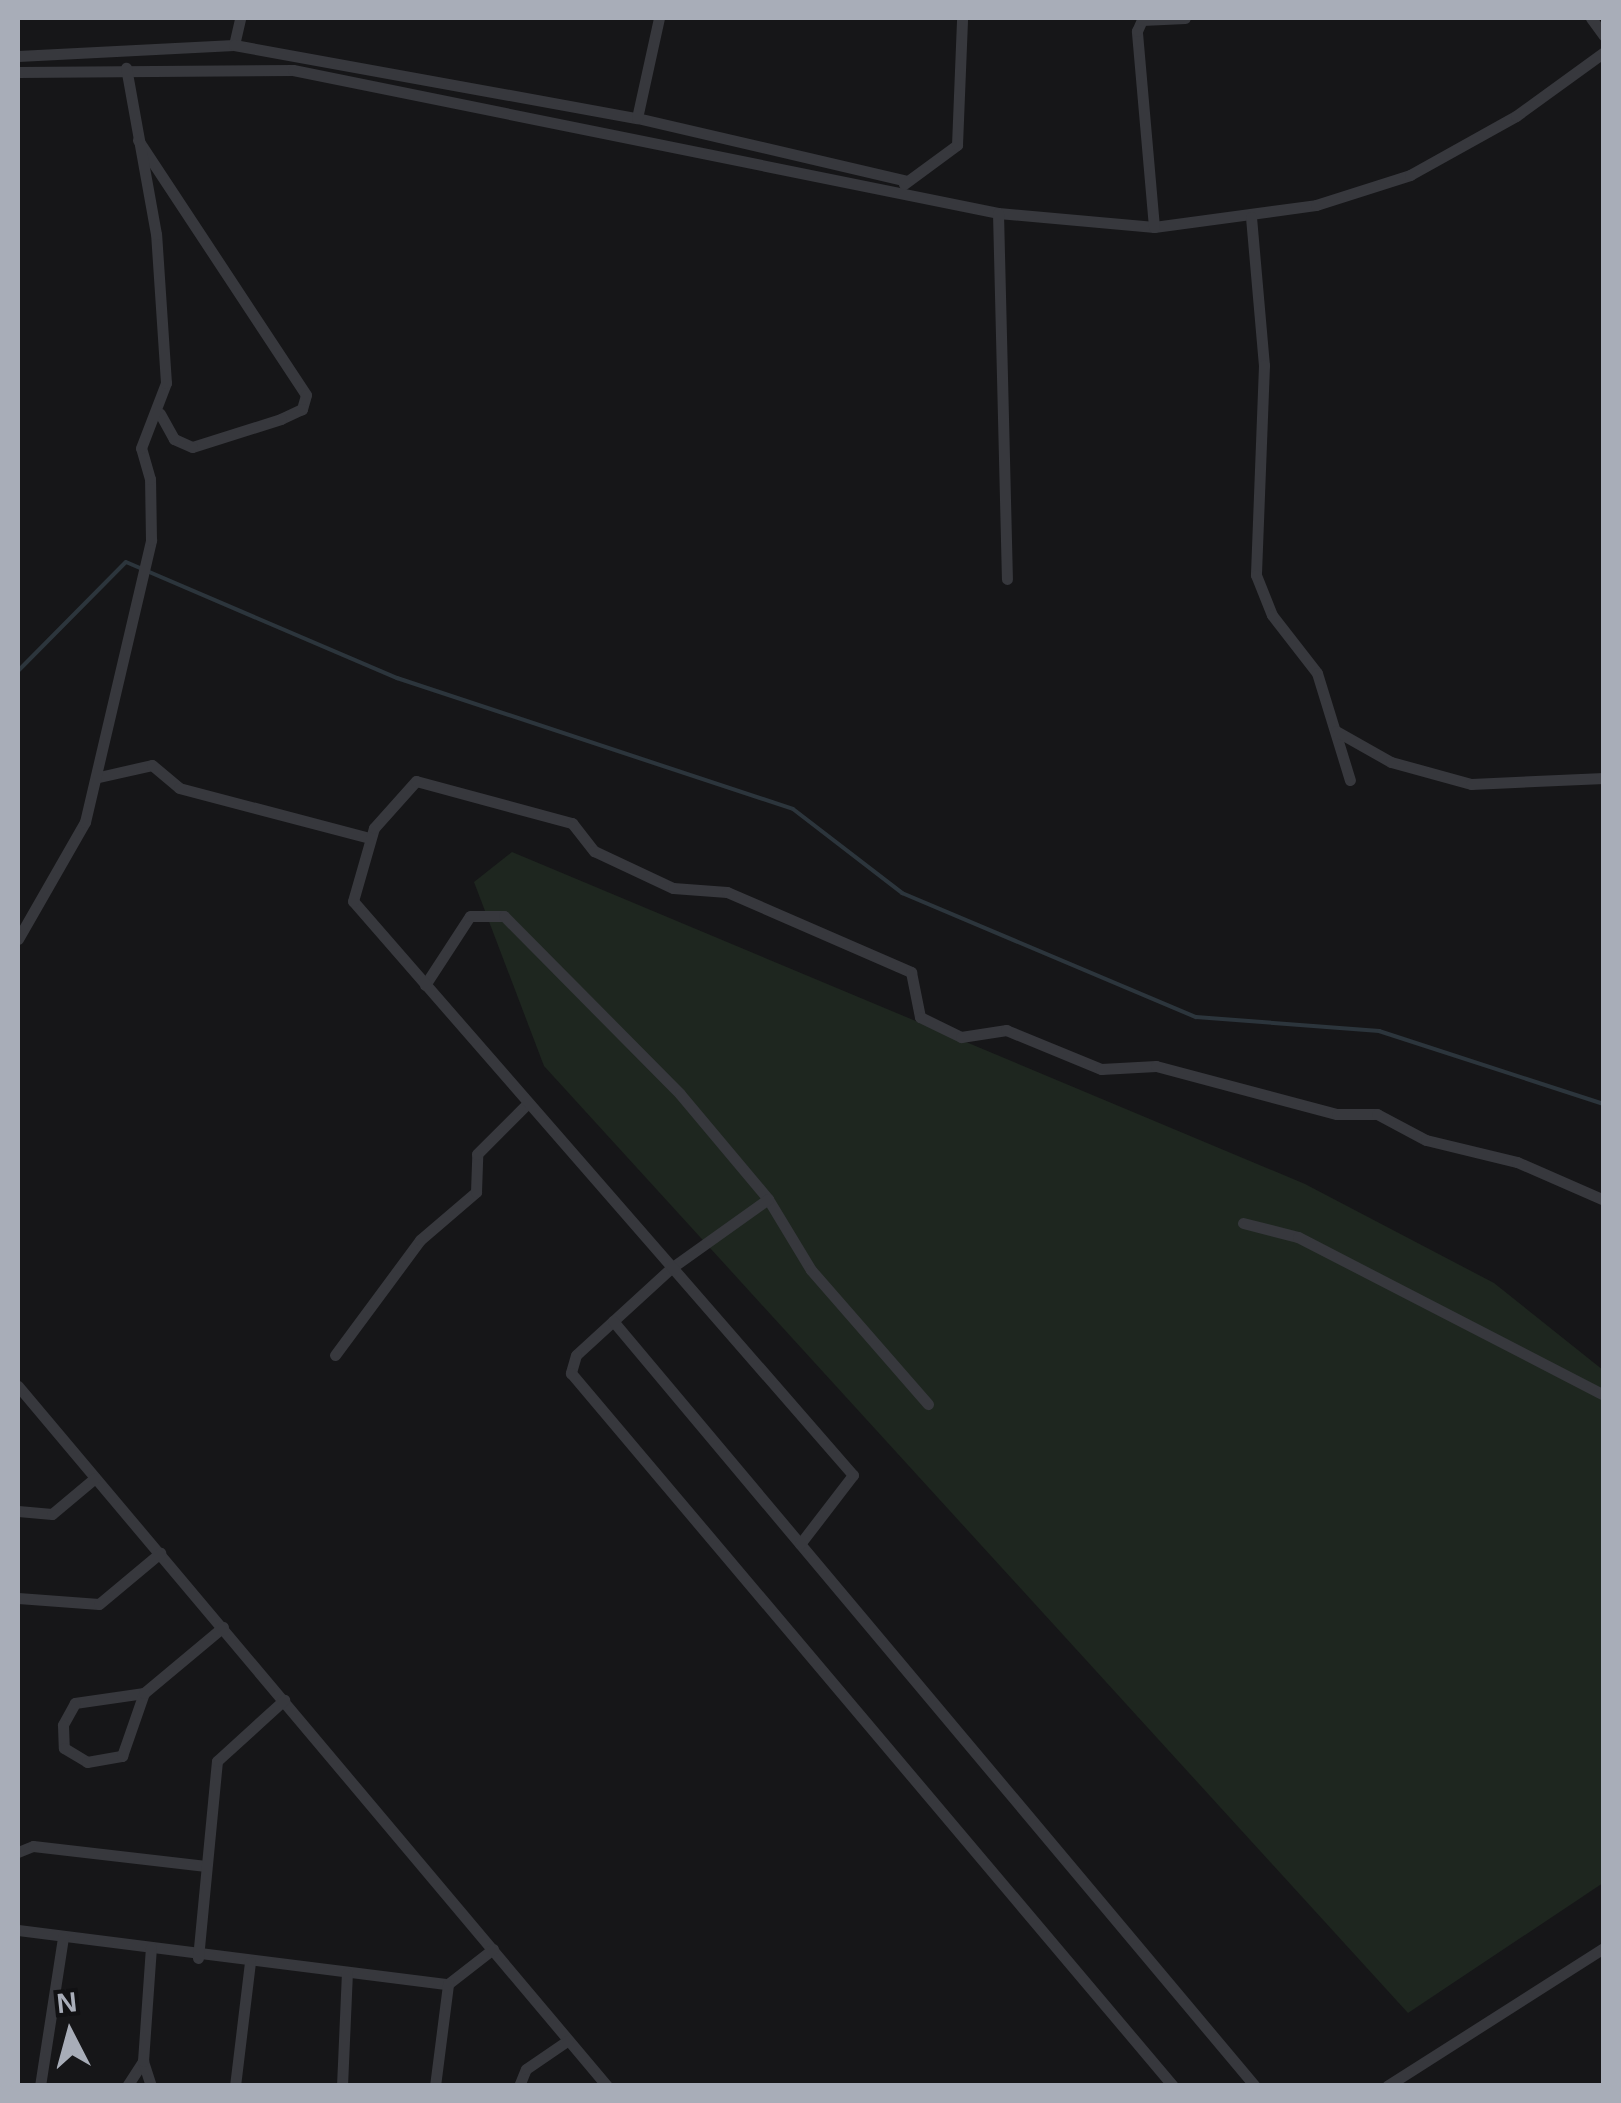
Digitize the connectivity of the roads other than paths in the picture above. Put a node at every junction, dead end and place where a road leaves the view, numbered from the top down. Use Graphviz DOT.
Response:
graph roads {
  1 [pos="240,18"];
  2 [pos="659,18"];
  3 [pos="962,18"];
  4 [pos="1185,18"];
  5 [pos="1591,18"];
  6 [pos="1604,36"];
  7 [pos="234,45"];
  8 [pos="1604,52"];
  9 [pos="18,56"];
  10 [pos="126,68"];
  11 [pos="18,72"];
  12 [pos="637,118"];
  13 [pos="138,140"];
  14 [pos="902,186"];
  15 [pos="998,213"];
  16 [pos="1251,217"];
  17 [pos="1154,228"];
  18 [pos="160,414"];
  19 [pos="1007,579"];
  20 [pos="1336,731"];
  21 [pos="99,778"];
  22 [pos="1604,778"];
  23 [pos="1350,780"];
  24 [pos="370,838"];
  25 [pos="18,939"];
  26 [pos="425,985"];
  27 [pos="525,1106"];
  28 [pos="768,1199"];
  29 [pos="1604,1200"];
  30 [pos="1243,1223"];
  31 [pos="670,1269"];
  32 [pos="613,1321"];
  33 [pos="335,1355"];
  34 [pos="18,1386"];
  35 [pos="1604,1395"];
  36 [pos="928,1404"];
  37 [pos="95,1478"];
  38 [pos="18,1511"];
  39 [pos="800,1544"];
  40 [pos="160,1553"];
  41 [pos="18,1598"];
  42 [pos="224,1627"];
  43 [pos="144,1693"];
  44 [pos="284,1700"];
  45 [pos="18,1852"];
  46 [pos="206,1866"];
  47 [pos="18,1930"];
  48 [pos="63,1937"];
  49 [pos="151,1947"];
  50 [pos="1604,1948"];
  51 [pos="493,1949"];
  52 [pos="198,1958"];
  53 [pos="250,1962"];
  54 [pos="347,1973"];
  55 [pos="448,1984"];
  56 [pos="567,2041"];
  57 [pos="144,2060"];
  58 [pos="337,2083"];
  59 [pos="40,2086"];
  60 [pos="127,2086"];
  61 [pos="151,2086"];
  62 [pos="235,2086"];
  63 [pos="434,2086"];
  64 [pos="519,2086"];
  65 [pos="607,2086"];
  66 [pos="1173,2086"];
  67 [pos="1255,2086"];
  68 [pos="1387,2086"];
  1 -- 7 [label="street"];
  2 -- 12 [label="street"];
  3 -- 14 [label="street"];
  4 -- 17 [label="street"];
  5 -- 6 [label="street"];
  7 -- 9 [label="street"];
  7 -- 12 [label="street"];
  8 -- 16 [label="street"];
  10 -- 11 [label="street"];
  10 -- 13 [label="street"];
  10 -- 14 [label="street"];
  12 -- 14 [label="street"];
  13 -- 18 [label="street"];
  13 -- 18 [label="street"];
  14 -- 15 [label="street"];
  15 -- 17 [label="street"];
  15 -- 19 [label="street"];
  16 -- 17 [label="street"];
  16 -- 20 [label="street"];
  18 -- 21 [label="street"];
  20 -- 22 [label="street"];
  20 -- 23 [label="street"];
  21 -- 24 [label="street"];
  21 -- 25 [label="street"];
  24 -- 26 [label="street"];
  24 -- 29 [label="street"];
  26 -- 27 [label="street"];
  26 -- 28 [label="street"];
  27 -- 31 [label="street"];
  27 -- 33 [label="street"];
  28 -- 31 [label="street"];
  28 -- 36 [label="street"];
  30 -- 35 [label="street"];
  31 -- 32 [label="street"];
  31 -- 39 [label="street"];
  32 -- 39 [label="street"];
  32 -- 66 [label="street"];
  34 -- 37 [label="street"];
  37 -- 38 [label="street"];
  37 -- 40 [label="street"];
  39 -- 67 [label="street"];
  40 -- 41 [label="street"];
  40 -- 42 [label="street"];
  42 -- 43 [label="street"];
  42 -- 44 [label="street"];
  43 -- 43 [label="street"];
  44 -- 46 [label="street"];
  44 -- 51 [label="street"];
  45 -- 46 [label="street"];
  46 -- 52 [label="street"];
  47 -- 48 [label="street"];
  48 -- 49 [label="street"];
  48 -- 59 [label="street"];
  49 -- 52 [label="street"];
  49 -- 57 [label="street"];
  50 -- 68 [label="street"];
  51 -- 55 [label="street"];
  51 -- 56 [label="street"];
  52 -- 53 [label="street"];
  53 -- 54 [label="street"];
  53 -- 62 [label="street"];
  54 -- 55 [label="street"];
  54 -- 58 [label="street"];
  55 -- 63 [label="street"];
  56 -- 64 [label="street"];
  56 -- 65 [label="street"];
  57 -- 60 [label="street"];
  57 -- 61 [label="street"];
}
